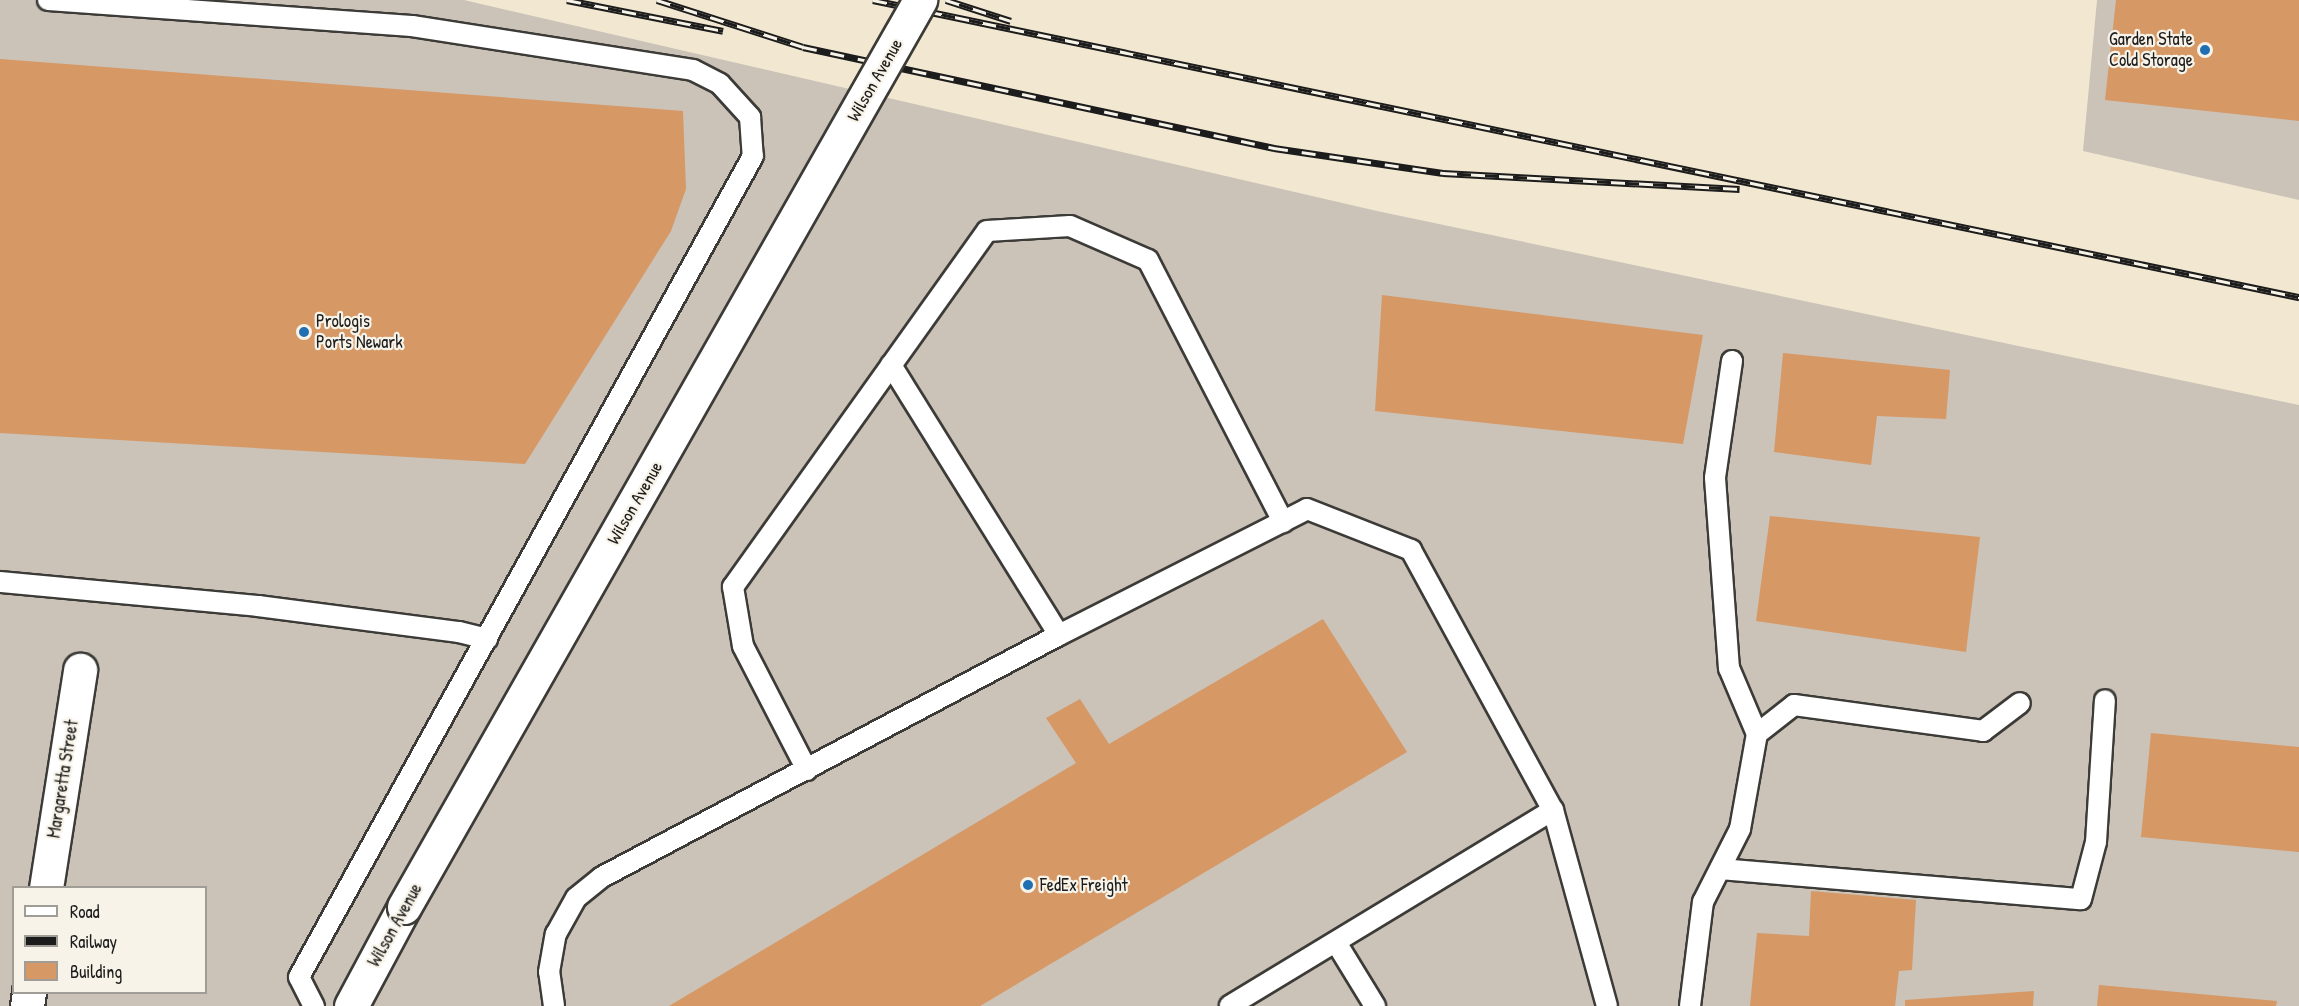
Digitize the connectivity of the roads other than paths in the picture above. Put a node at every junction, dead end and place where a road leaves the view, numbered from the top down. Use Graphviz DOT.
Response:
graph roads {
  1 [pos="48,0"];
  2 [pos="920,0"];
  3 [pos="1732,361"];
  4 [pos="891,365"];
  5 [pos="1283,522"];
  6 [pos="0,582"];
  7 [pos="1059,635"];
  8 [pos="487,639"];
  9 [pos="80,670"];
  10 [pos="2105,700"];
  11 [pos="2020,703"];
  12 [pos="1757,734"];
  13 [pos="807,770"];
  14 [pos="1553,810"];
  15 [pos="1720,869"];
  16 [pos="46,886"];
  17 [pos="1337,944"];
  18 [pos="314,1006"];
  19 [pos="351,1006"];
  20 [pos="554,1006"];
  21 [pos="1230,1006"];
  22 [pos="1375,1006"];
  23 [pos="1607,1006"];
  24 [pos="1690,1006"];
  1 -- 8 [label="lane"];
  2 -- 19 [label="main road, Wilson Avenue, bridge"];
  3 -- 12 [label="lane"];
  4 -- 5 [label="lane"];
  4 -- 7 [label="lane"];
  4 -- 13 [label="lane"];
  5 -- 7 [label="lane"];
  5 -- 14 [label="lane"];
  6 -- 8 [label="lane"];
  7 -- 13 [label="lane"];
  8 -- 18 [label="lane"];
  9 -- 16 [label="main road, Margaretta Street"];
  10 -- 15 [label="lane"];
  11 -- 12 [label="lane"];
  12 -- 15 [label="lane"];
  13 -- 20 [label="lane"];
  14 -- 17 [label="lane"];
  14 -- 23 [label="lane"];
  15 -- 24 [label="lane"];
  17 -- 21 [label="lane"];
  17 -- 22 [label="lane"];
}
